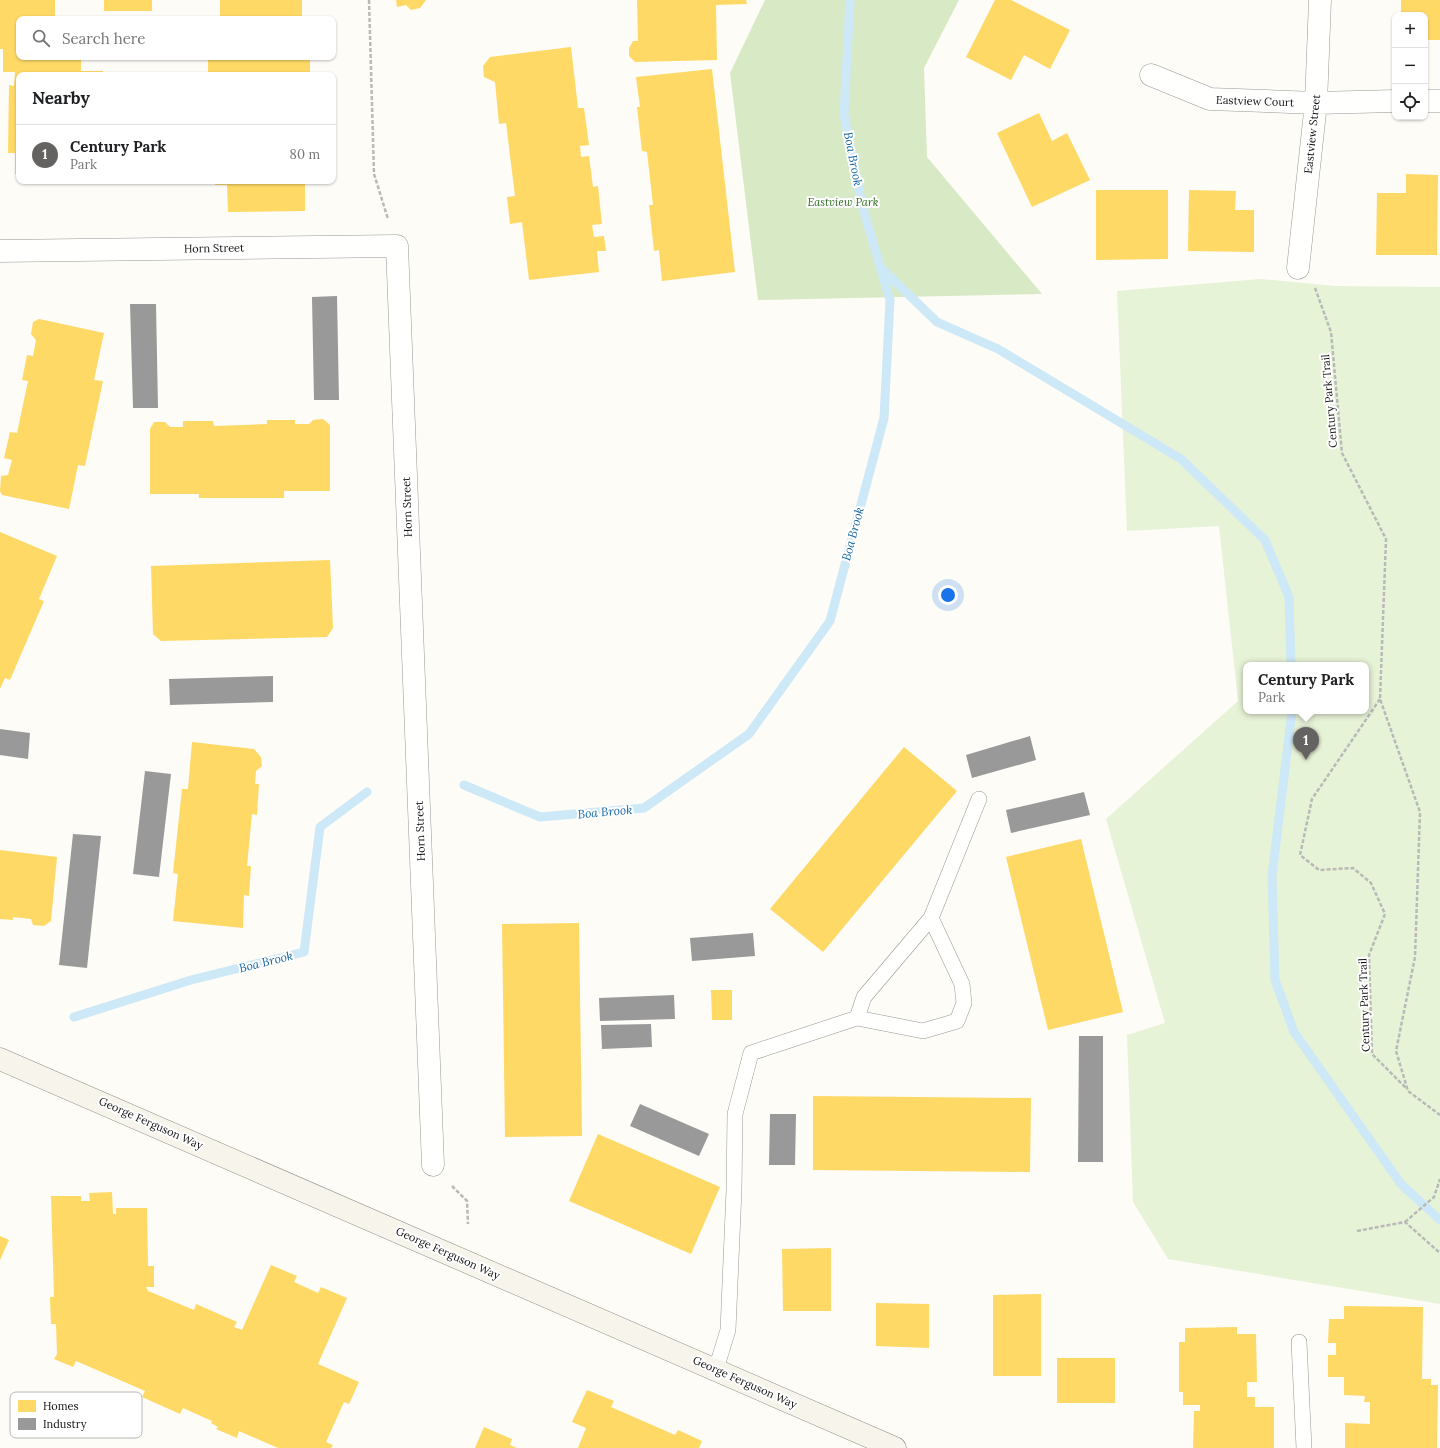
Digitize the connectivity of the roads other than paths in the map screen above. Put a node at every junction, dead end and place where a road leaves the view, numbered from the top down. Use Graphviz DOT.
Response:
graph roads {
  1 [pos="1320,0"];
  2 [pos="1151,75"];
  3 [pos="1440,100"];
  4 [pos="1428,101"];
  5 [pos="1392,102"];
  6 [pos="1316,103"];
  7 [pos="0,251"];
  8 [pos="1298,268"];
  9 [pos="979,799"];
  10 [pos="931,918"];
  11 [pos="857,1018"];
  12 [pos="0,1059"];
  13 [pos="433,1165"];
  14 [pos="1299,1342"];
  15 [pos="716,1369"];
  16 [pos="895,1448"];
  17 [pos="1304,1448"];
  1 -- 6 [label="street, Eastview Street"];
  2 -- 6 [label="street, Eastview Court"];
  3 -- 4 [label="street"];
  5 -- 6 [label="street, Eastview Court"];
  6 -- 8 [label="street, Eastview Street"];
  7 -- 13 [label="street, Horn Street"];
  9 -- 10 [label="lane"];
  10 -- 11 [label="lane"];
  10 -- 11 [label="lane"];
  11 -- 15 [label="lane"];
  12 -- 15 [label="main road, George Ferguson Way"];
  14 -- 17 [label="lane"];
  15 -- 16 [label="main road, George Ferguson Way"];
}
